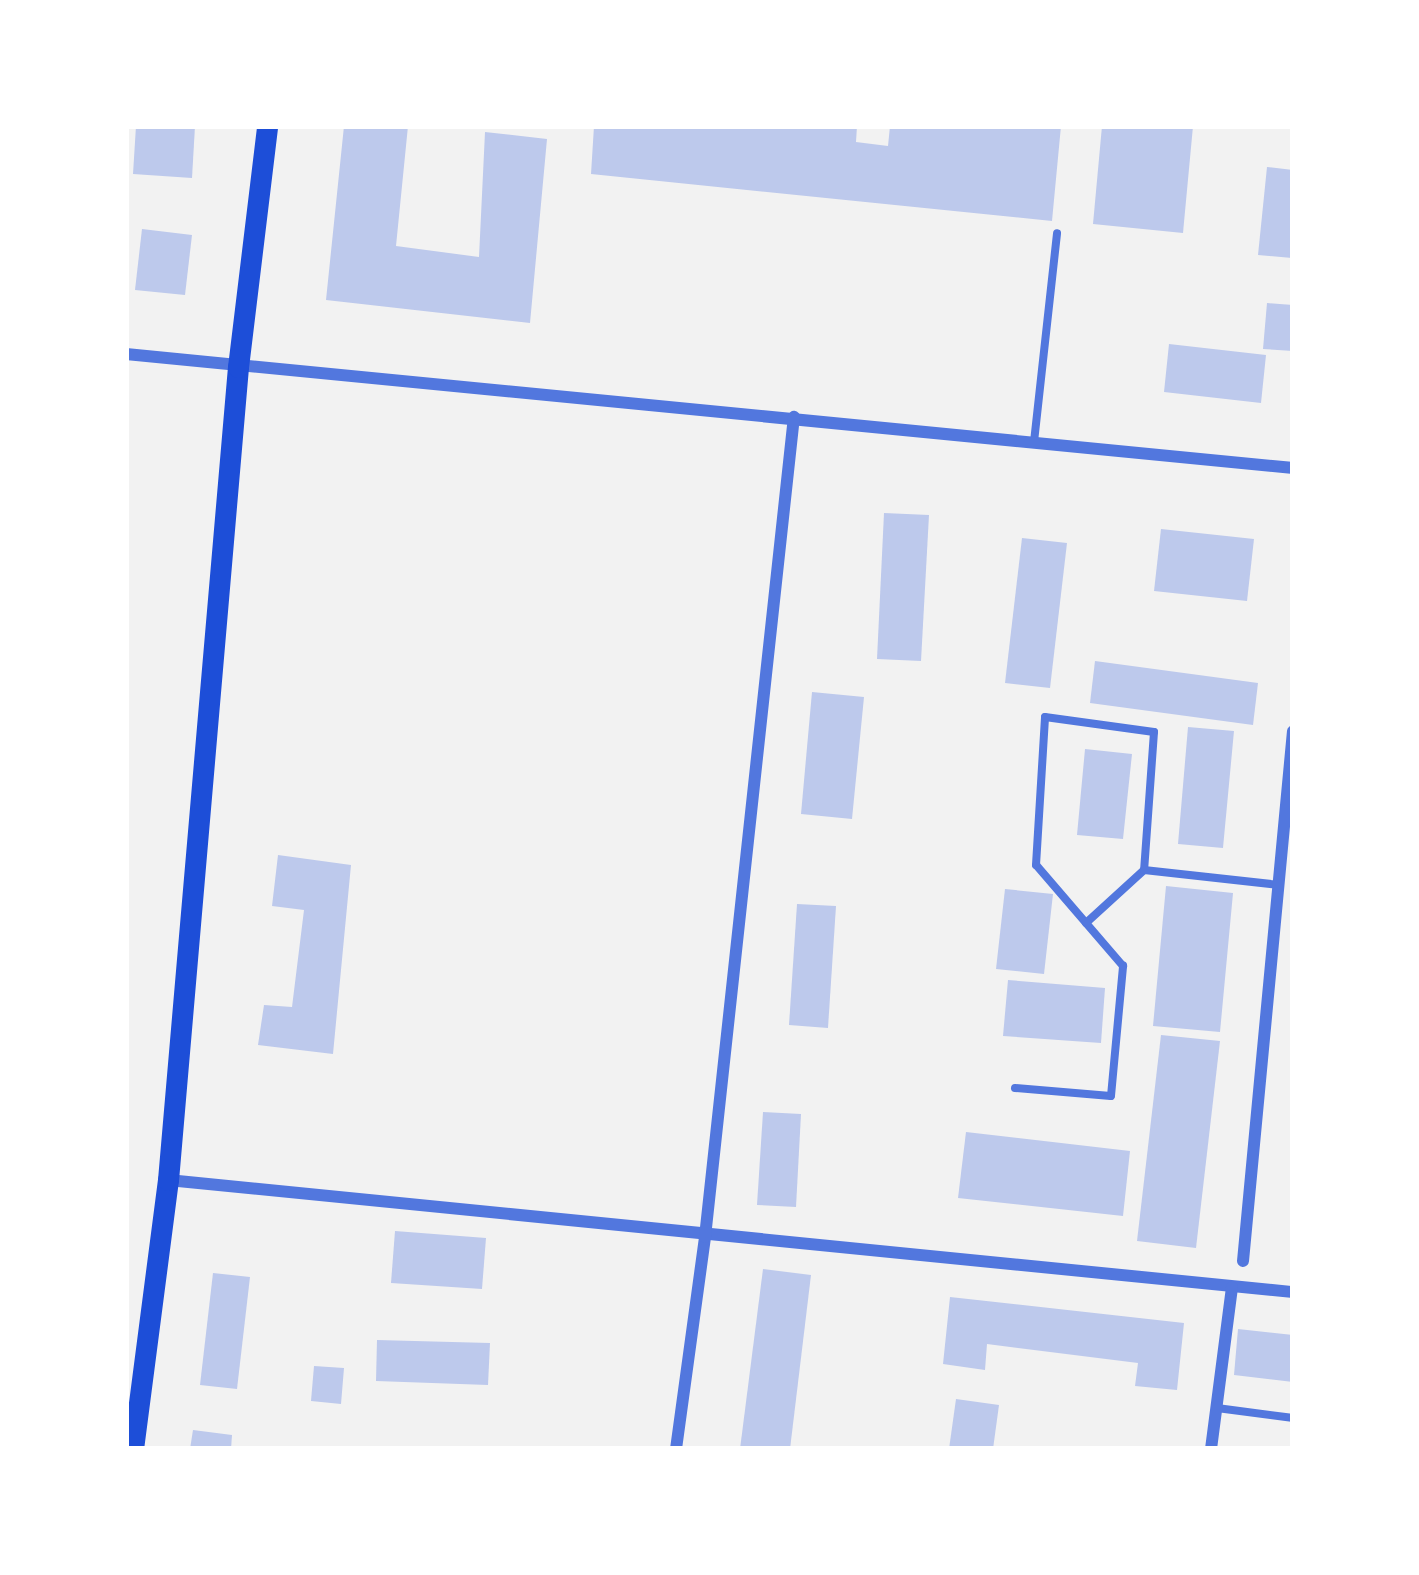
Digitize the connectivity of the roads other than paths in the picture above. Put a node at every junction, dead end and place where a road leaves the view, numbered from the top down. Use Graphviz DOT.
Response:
graph roads {
  1 [pos="267,126"];
  2 [pos="1057,233"];
  3 [pos="126,354"];
  4 [pos="238,368"];
  5 [pos="794,417"];
  6 [pos="1034,442"];
  7 [pos="1293,468"];
  8 [pos="1293,731"];
  9 [pos="1290,805"];
  10 [pos="1144,870"];
  11 [pos="1279,885"];
  12 [pos="1086,923"];
  13 [pos="1015,1088"];
  14 [pos="168,1180"];
  15 [pos="705,1238"];
  16 [pos="1243,1261"];
  17 [pos="1232,1287"];
  18 [pos="1293,1292"];
  19 [pos="1216,1408"];
  20 [pos="1293,1418"];
  21 [pos="133,1449"];
  22 [pos="676,1449"];
  23 [pos="1211,1449"];
  1 -- 4 [label="main road"];
  2 -- 6 [label="lane"];
  3 -- 4 [label="street"];
  4 -- 5 [label="street"];
  4 -- 14 [label="main road"];
  5 -- 6 [label="street"];
  5 -- 15 [label="street"];
  6 -- 7 [label="street"];
  8 -- 9 [label="street"];
  9 -- 11 [label="street"];
  10 -- 11 [label="lane"];
  10 -- 12 [label="lane"];
  10 -- 12 [label="lane"];
  11 -- 16 [label="street"];
  12 -- 13 [label="lane"];
  14 -- 15 [label="street"];
  14 -- 21 [label="main road"];
  15 -- 17 [label="street"];
  15 -- 22 [label="street"];
  17 -- 18 [label="street"];
  17 -- 19 [label="street"];
  19 -- 20 [label="lane"];
  19 -- 23 [label="street"];
}
